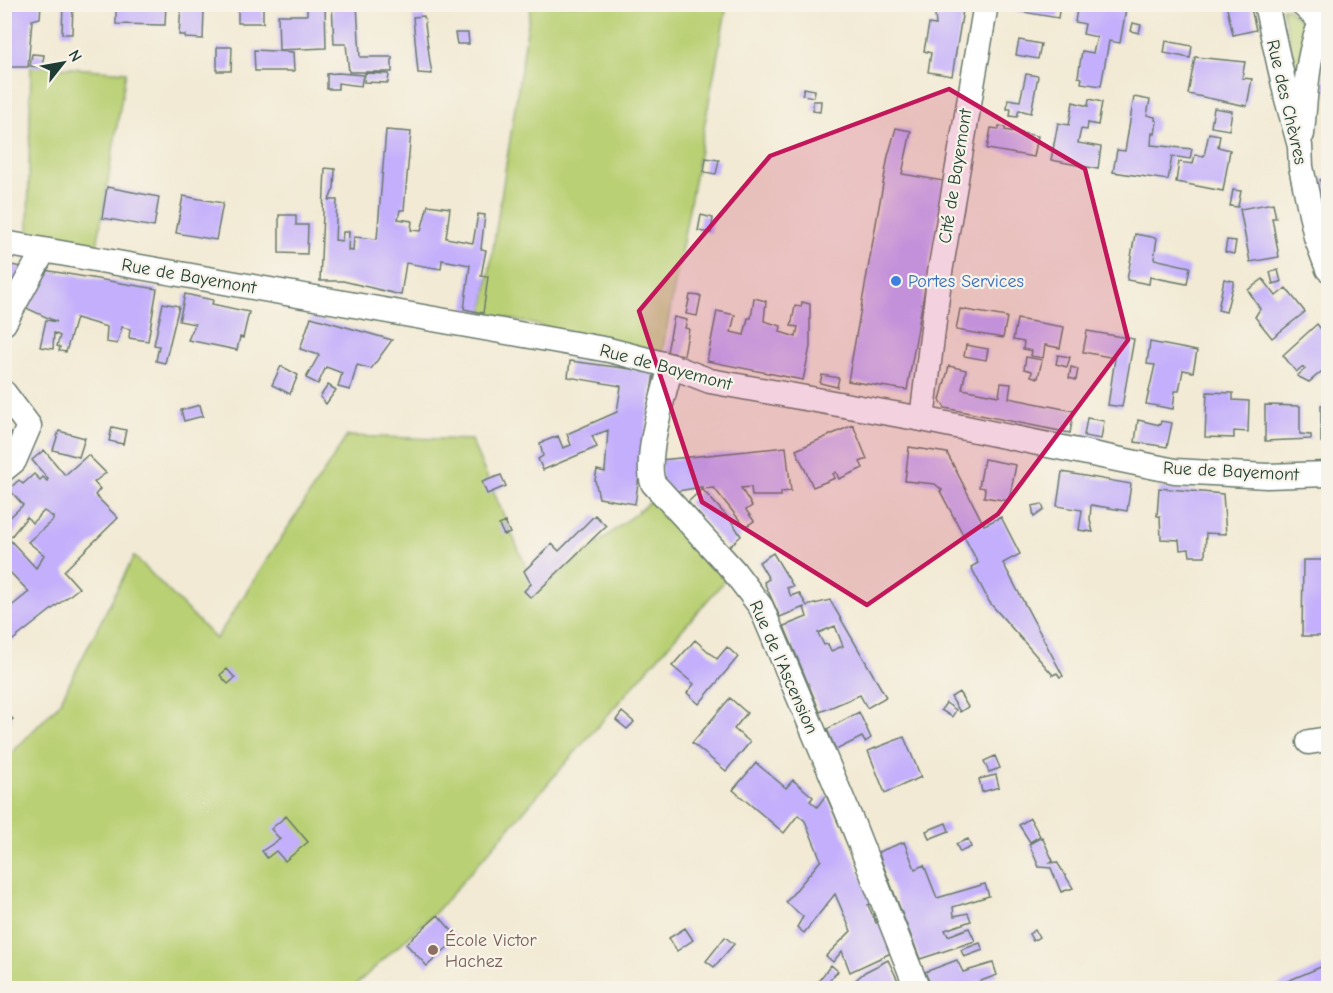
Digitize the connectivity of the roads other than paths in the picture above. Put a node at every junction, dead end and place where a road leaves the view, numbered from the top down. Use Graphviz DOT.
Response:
graph roads {
  1 [pos="986,4"];
  2 [pos="1266,4"];
  3 [pos="1302,4"];
  4 [pos="1325,16"];
  5 [pos="1300,146"];
  6 [pos="4,243"];
  7 [pos="44,250"];
  8 [pos="1329,269"];
  9 [pos="4,323"];
  10 [pos="671,366"];
  11 [pos="4,393"];
  12 [pos="922,419"];
  13 [pos="4,469"];
  14 [pos="1329,474"];
  15 [pos="917,988"];
  1 -- 12 [label="street, Cité de Bayemont"];
  2 -- 5 [label="street, Rue des Chèvres"];
  3 -- 4 [label="street"];
  4 -- 5 [label="street"];
  5 -- 8 [label="street, Rue des Chèvres"];
  6 -- 7 [label="street, Rue de Bayemont"];
  7 -- 9 [label="street"];
  7 -- 10 [label="street, Rue de Bayemont"];
  10 -- 12 [label="street, Rue de Bayemont"];
  10 -- 15 [label="street, Rue de l'Ascension"];
  11 -- 13 [label="street"];
  12 -- 14 [label="street, Rue de Bayemont"];
}
